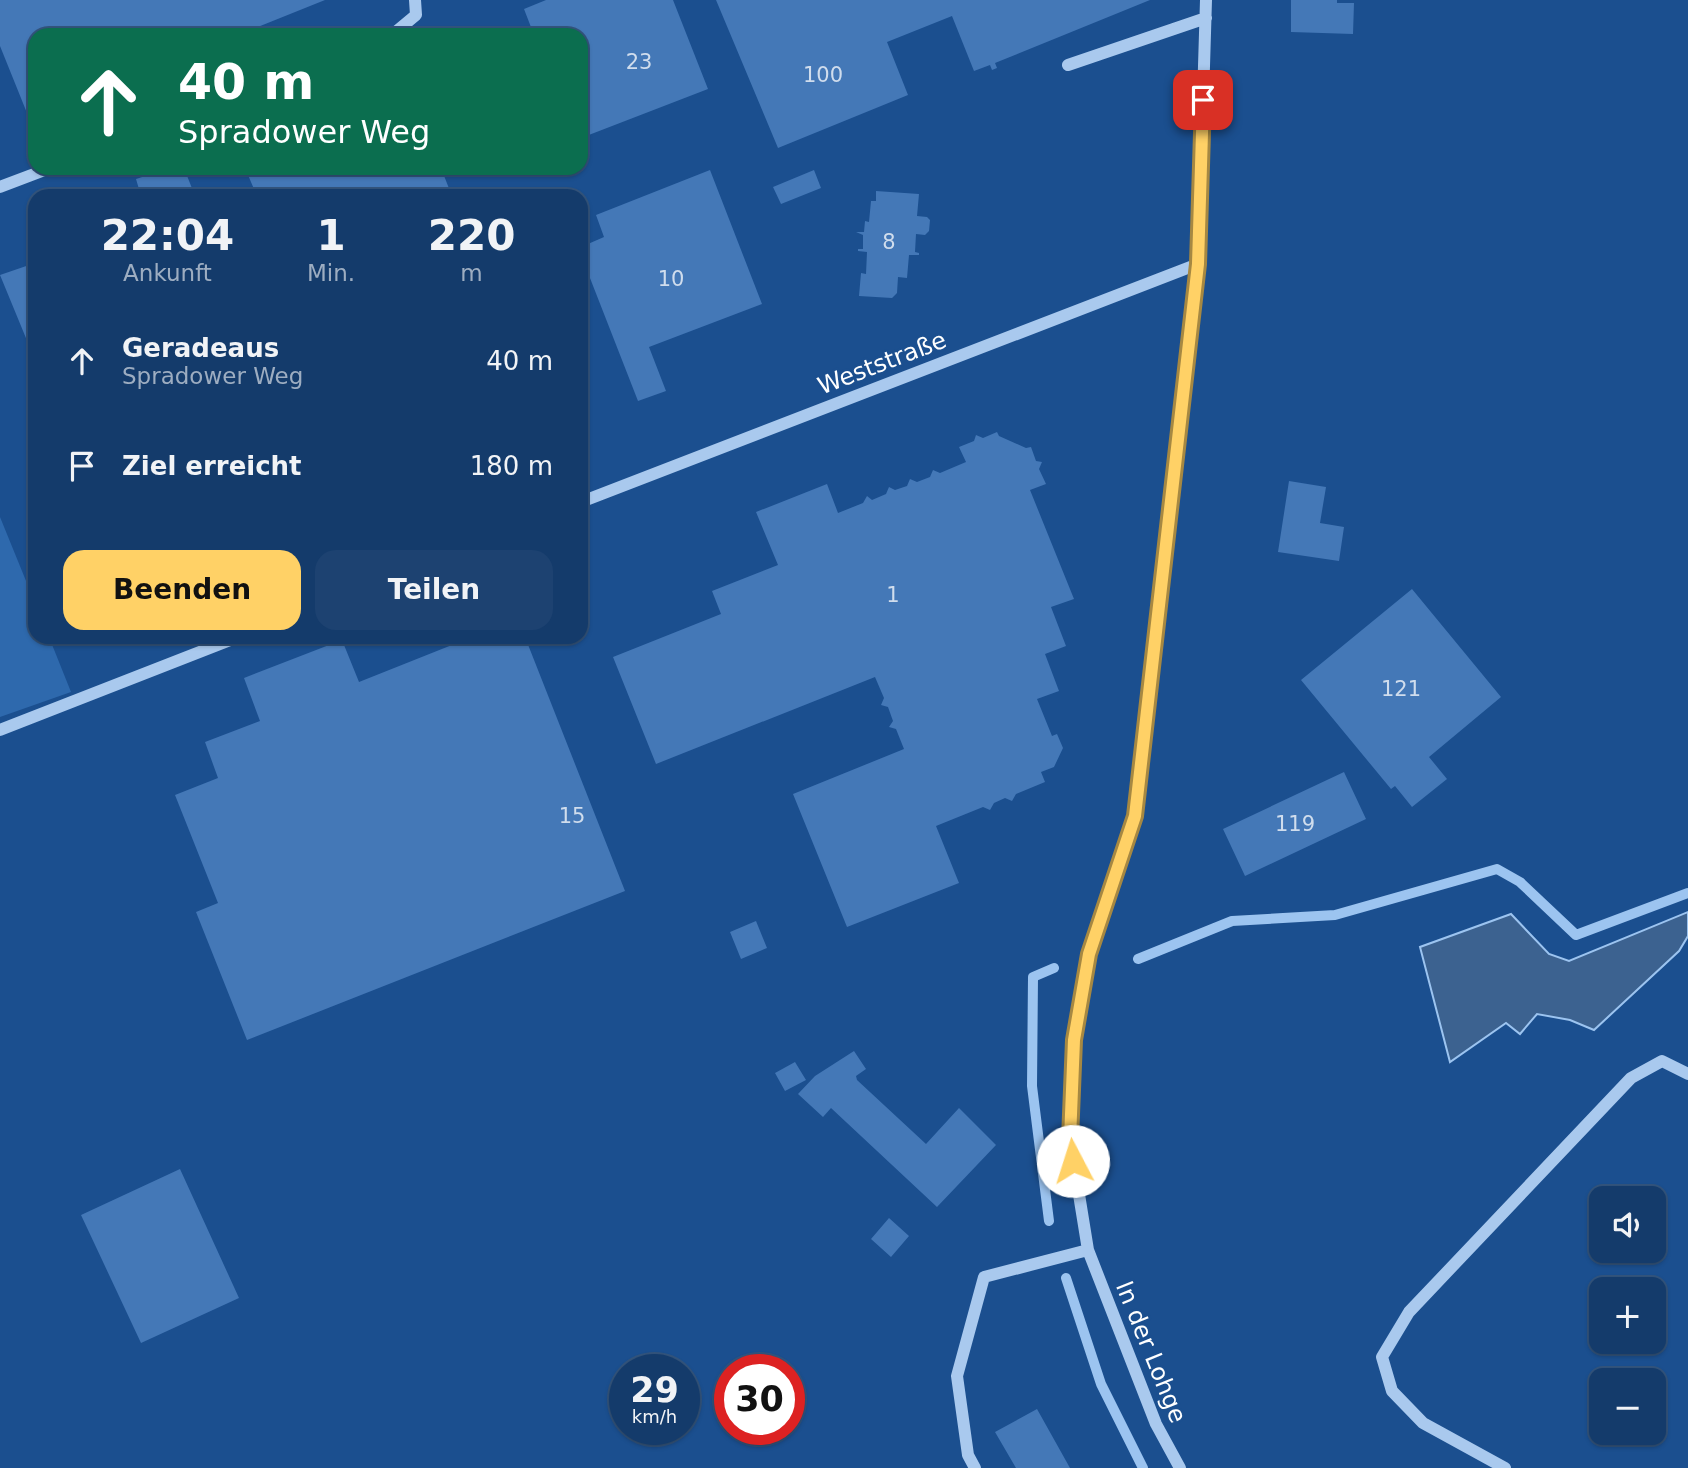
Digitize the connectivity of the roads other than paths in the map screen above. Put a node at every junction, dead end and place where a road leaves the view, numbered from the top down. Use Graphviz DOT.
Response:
graph roads {
  1 [pos="415,0"];
  2 [pos="1206,0"];
  3 [pos="1206,18"];
  4 [pos="400,28"];
  5 [pos="1068,65"];
  6 [pos="32,175"];
  7 [pos="0,187"];
  8 [pos="1198,264"];
  9 [pos="588,499"];
  10 [pos="220,644"];
  11 [pos="0,730"];
  12 [pos="1688,1074"];
  13 [pos="1088,1250"];
  14 [pos="975,1468"];
  15 [pos="1180,1468"];
  16 [pos="1505,1468"];
  1 -- 4 [label="street"];
  2 -- 3 [label="street, In der Lohge"];
  3 -- 5 [label="street"];
  3 -- 8 [label="street, In der Lohge"];
  6 -- 7 [label="street"];
  8 -- 9 [label="street, Weststraße"];
  8 -- 13 [label="street, In der Lohge"];
  10 -- 11 [label="street"];
  12 -- 16 [label="street"];
  13 -- 14 [label="street"];
  13 -- 15 [label="street, In der Lohge"];
}
